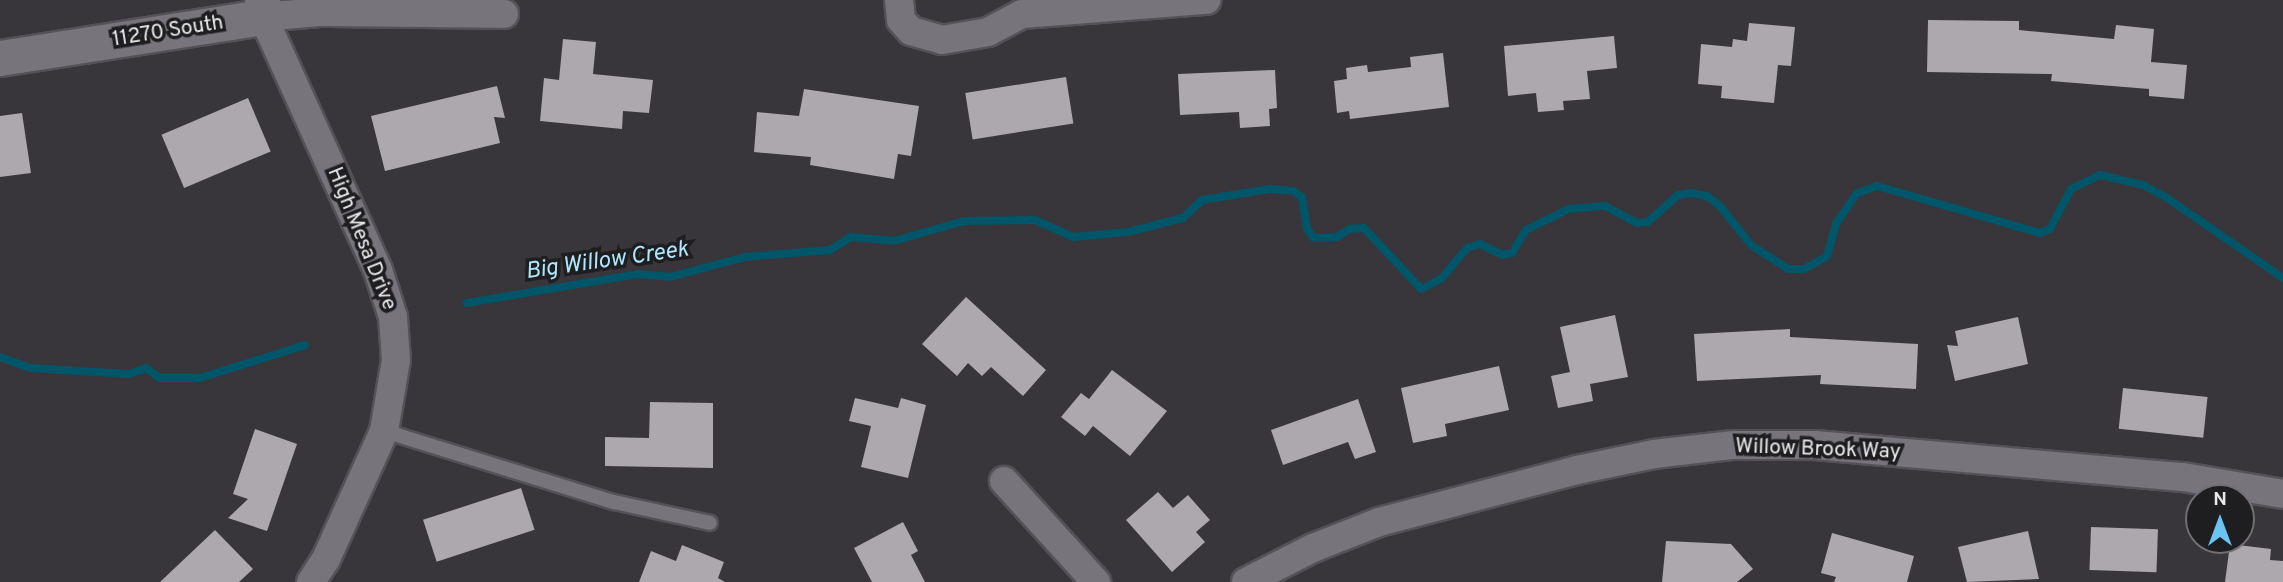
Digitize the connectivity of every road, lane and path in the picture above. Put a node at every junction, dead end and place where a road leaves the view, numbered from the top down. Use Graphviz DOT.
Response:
graph roads {
  1 [pos="899,0"];
  2 [pos="1206,0"];
  3 [pos="1014,7"];
  4 [pos="263,8"];
  5 [pos="504,14"];
  6 [pos="0,58"];
  7 [pos="384,431"];
  8 [pos="1004,481"];
  9 [pos="2283,494"];
  10 [pos="710,523"];
  11 [pos="311,582"];
  12 [pos="1096,582"];
  13 [pos="1246,582"];
  1 -- 3 [label="street"];
  2 -- 3 [label="street"];
  4 -- 5 [label="street, 11270 South"];
  4 -- 6 [label="street, 11270 South"];
  4 -- 7 [label="street, High Mesa Drive"];
  7 -- 10 [label="lane"];
  7 -- 11 [label="street, High Mesa Drive"];
  8 -- 12 [label="street"];
  9 -- 13 [label="street, Willow Brook Way"];
}
